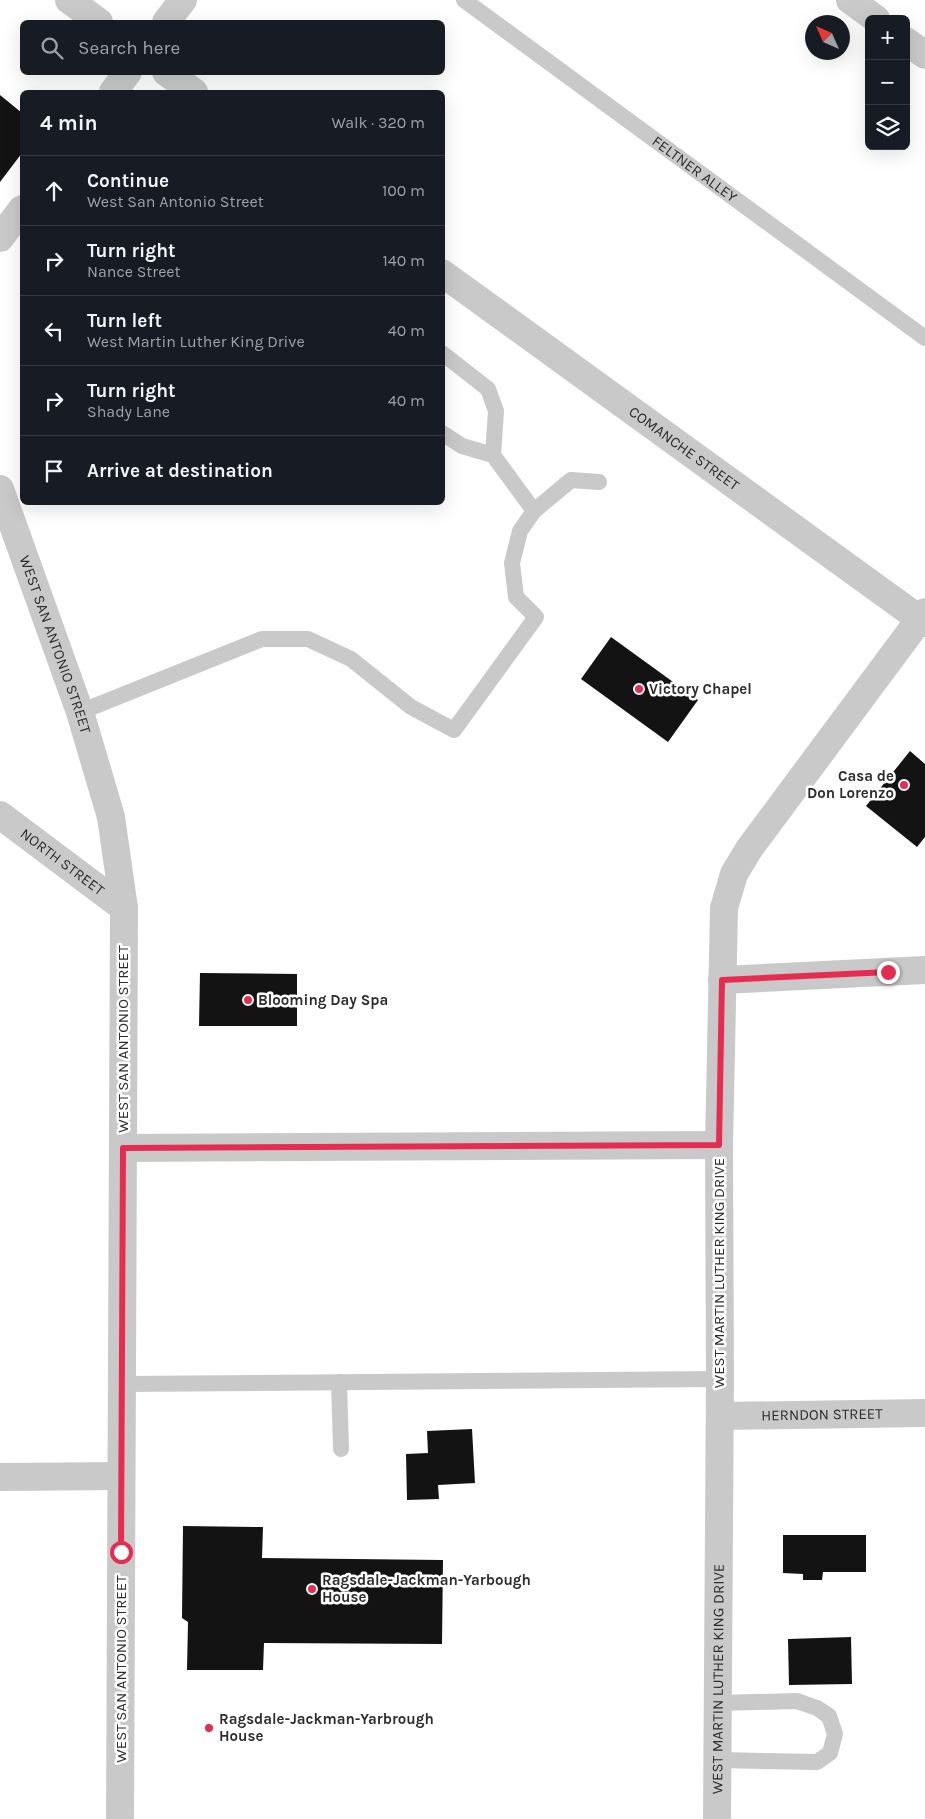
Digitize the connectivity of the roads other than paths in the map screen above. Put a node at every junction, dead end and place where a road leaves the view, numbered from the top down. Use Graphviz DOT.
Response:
graph roads {
  1 [pos="69,0"];
  2 [pos="184,0"];
  3 [pos="464,0"];
  4 [pos="850,0"];
  5 [pos="871,15"];
  6 [pos="96,20"];
  7 [pos="168,20"];
  8 [pos="910,44"];
  9 [pos="925,55"];
  10 [pos="126,75"];
  11 [pos="170,75"];
  12 [pos="114,90"];
  13 [pos="191,90"];
  14 [pos="20,212"];
  15 [pos="0,238"];
  16 [pos="445,275"];
  17 [pos="925,338"];
  18 [pos="445,355"];
  19 [pos="445,434"];
  20 [pos="493,455"];
  21 [pos="600,482"];
  22 [pos="0,489"];
  23 [pos="534,511"];
  24 [pos="923,618"];
  25 [pos="80,712"];
  26 [pos="0,815"];
  27 [pos="124,908"];
  28 [pos="925,970"];
  29 [pos="722,980"];
  30 [pos="719,1145"];
  31 [pos="123,1148"];
  32 [pos="720,1380"];
  33 [pos="339,1382"];
  34 [pos="122,1384"];
  35 [pos="925,1413"];
  36 [pos="720,1416"];
  37 [pos="341,1449"];
  38 [pos="121,1476"];
  39 [pos="0,1477"];
  40 [pos="718,1703"];
  41 [pos="717,1760"];
  42 [pos="120,1819"];
  43 [pos="717,1819"];
  1 -- 6 [label="street"];
  2 -- 7 [label="street"];
  3 -- 17 [label="lane, FELTNER ALLEY"];
  4 -- 5 [label="street"];
  8 -- 9 [label="street"];
  10 -- 12 [label="street"];
  11 -- 13 [label="street"];
  14 -- 15 [label="street"];
  16 -- 24 [label="street, COMANCHE STREET"];
  18 -- 20 [label="lane"];
  19 -- 20 [label="lane"];
  20 -- 23 [label="lane"];
  21 -- 23 [label="lane"];
  22 -- 25 [label="street, WEST SAN ANTONIO STREET"];
  23 -- 25 [label="lane"];
  24 -- 29 [label="street, WEST MARTIN LUTHER KING DRIVE"];
  25 -- 27 [label="street, WEST SAN ANTONIO STREET"];
  26 -- 27 [label="street, NORTH STREET"];
  27 -- 31 [label="street, WEST SAN ANTONIO STREET"];
  28 -- 29 [label="street"];
  29 -- 30 [label="street, WEST MARTIN LUTHER KING DRIVE"];
  30 -- 31 [label="street"];
  30 -- 32 [label="street, WEST MARTIN LUTHER KING DRIVE"];
  31 -- 34 [label="street, WEST SAN ANTONIO STREET"];
  32 -- 33 [label="lane"];
  32 -- 36 [label="street, WEST MARTIN LUTHER KING DRIVE"];
  33 -- 34 [label="lane"];
  33 -- 37 [label="lane"];
  34 -- 38 [label="street, WEST SAN ANTONIO STREET"];
  35 -- 36 [label="street, HERNDON STREET"];
  36 -- 40 [label="street, WEST MARTIN LUTHER KING DRIVE"];
  38 -- 39 [label="street"];
  38 -- 42 [label="street, WEST SAN ANTONIO STREET"];
  40 -- 41 [label="street, WEST MARTIN LUTHER KING DRIVE"];
  40 -- 41 [label="lane"];
  41 -- 43 [label="street, WEST MARTIN LUTHER KING DRIVE"];
}
